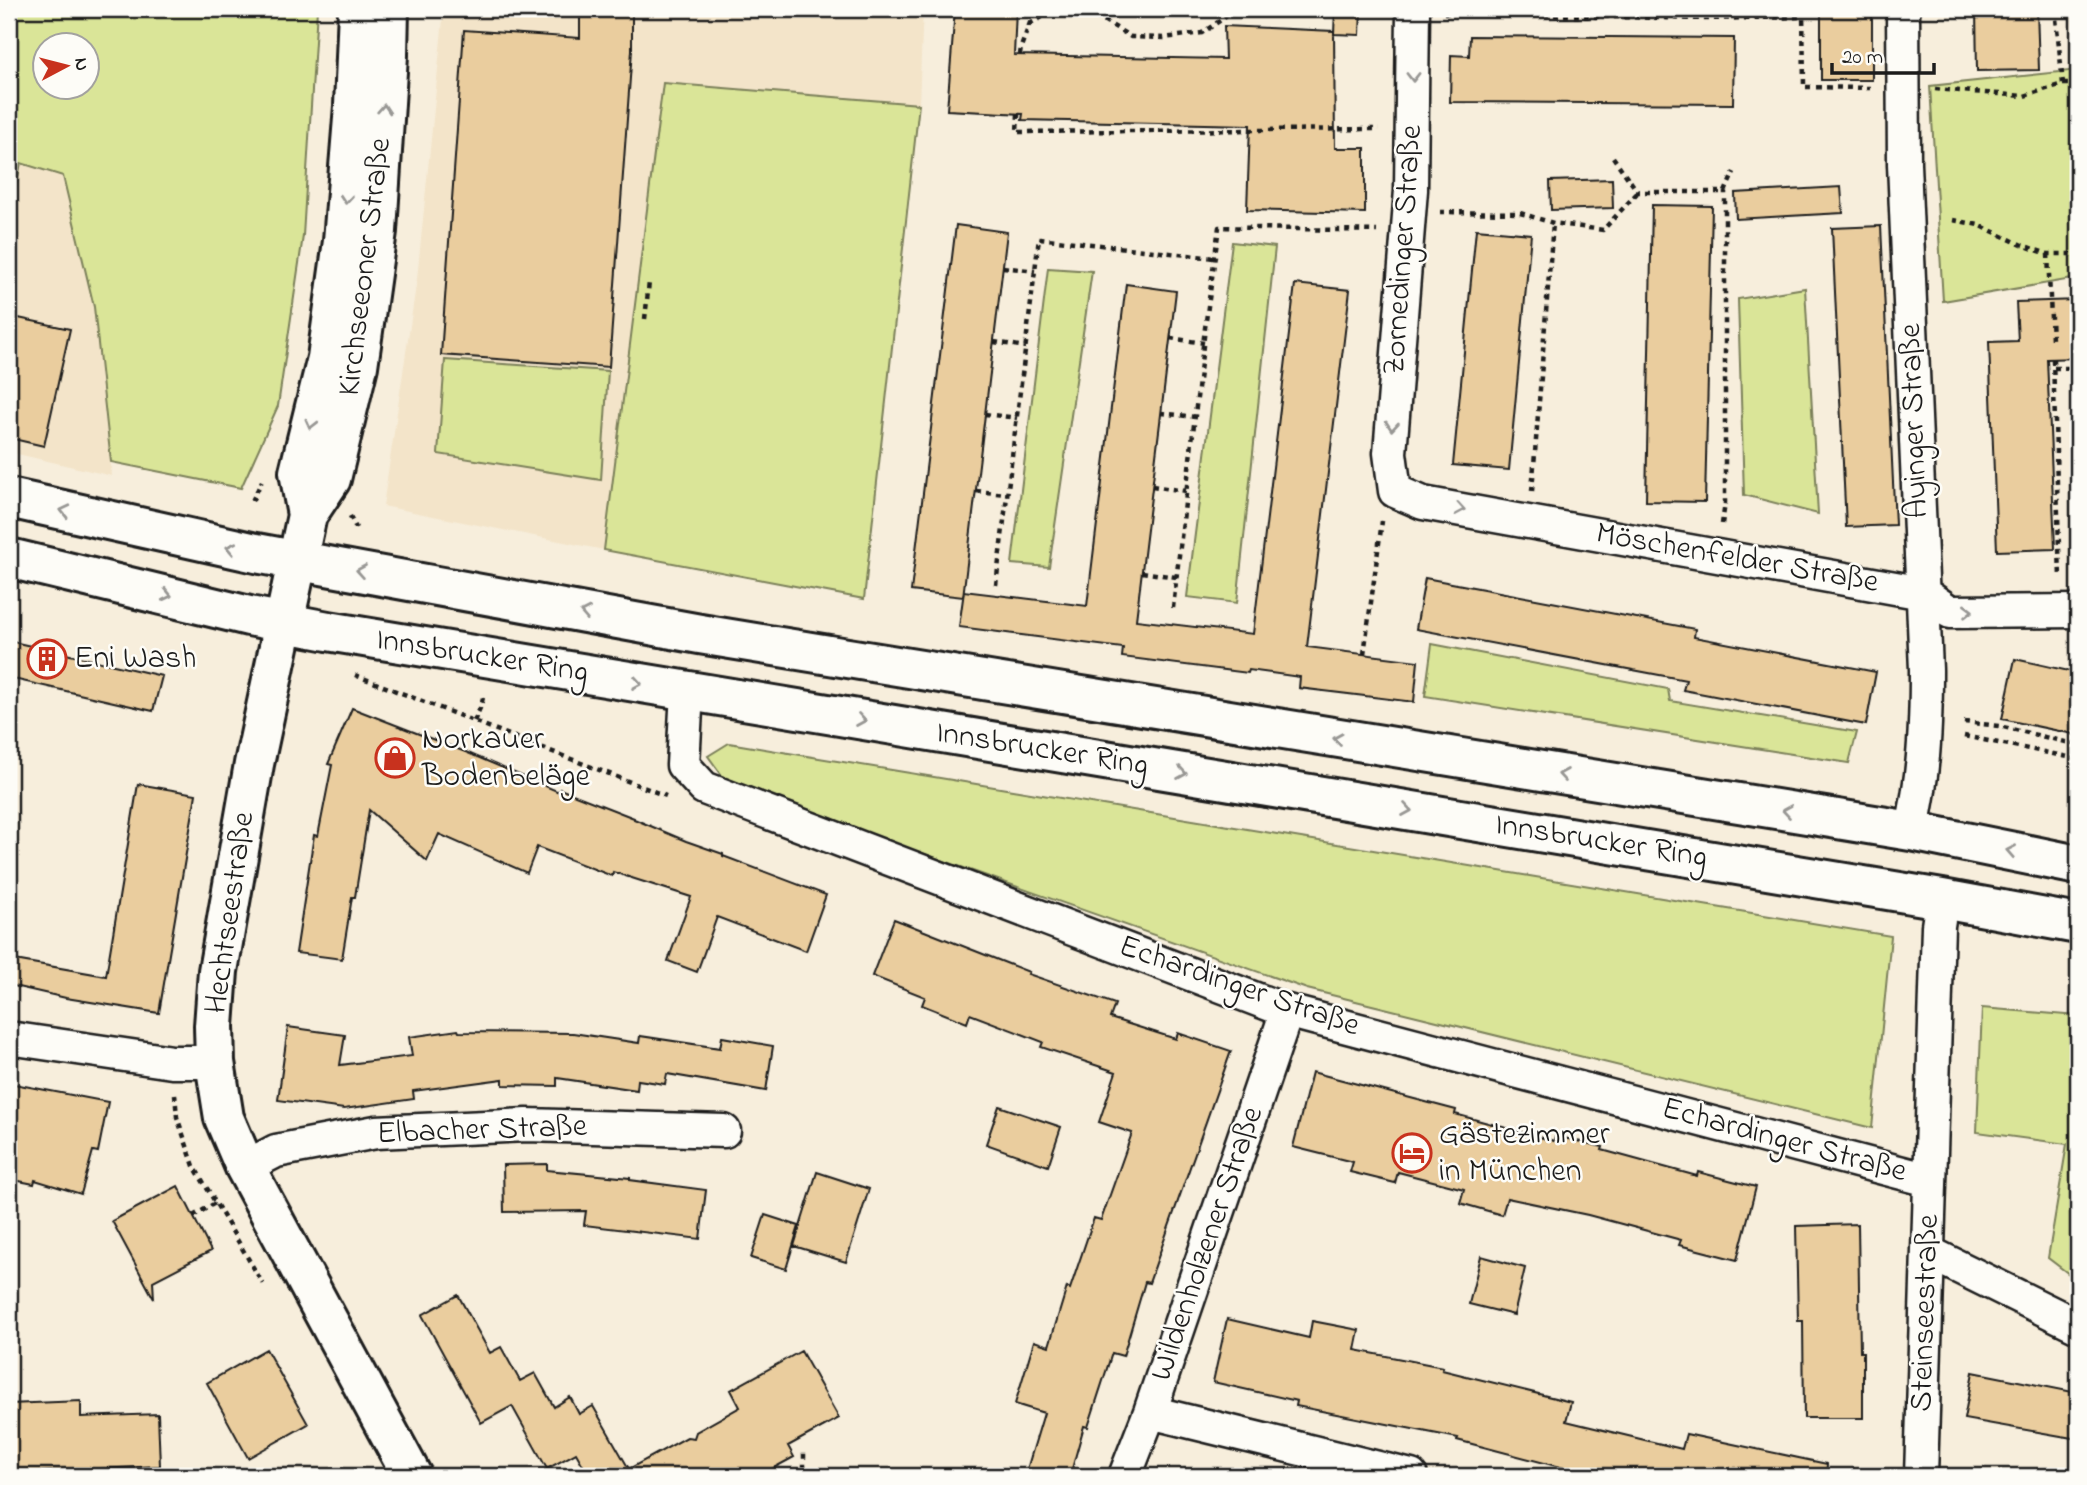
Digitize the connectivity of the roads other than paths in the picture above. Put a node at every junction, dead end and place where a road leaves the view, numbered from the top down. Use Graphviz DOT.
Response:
graph roads {
  1 [pos="358,9"];
  2 [pos="389,9"];
  3 [pos="1903,9"];
  4 [pos="1413,10"];
  5 [pos="1395,491"];
  6 [pos="9,498"];
  7 [pos="307,515"];
  8 [pos="9,558"];
  9 [pos="298,560"];
  10 [pos="1923,593"];
  11 [pos="2070,611"];
  12 [pos="285,623"];
  13 [pos="687,691"];
  14 [pos="1911,831"];
  15 [pos="2078,865"];
  16 [pos="1942,899"];
  17 [pos="2078,924"];
  18 [pos="1287,1011"];
  19 [pos="9,1038"];
  20 [pos="215,1062"];
  21 [pos="724,1131"];
  22 [pos="245,1167"];
  23 [pos="1929,1180"];
  24 [pos="1928,1252"];
  25 [pos="2078,1326"];
  26 [pos="1150,1412"];
  27 [pos="412,1476"];
  28 [pos="1125,1476"];
  29 [pos="1410,1476"];
  30 [pos="1921,1476"];
  1 -- 7 [label="main road, Kirchseeoner Straße, one-way"];
  7 -- 2 [label="main road, Kirchseeoner Straße, one-way"];
  3 -- 10 [label="street, Ayinger Straße"];
  4 -- 5 [label="street, Zornedinger Straße, one-way"];
  5 -- 10 [label="street, Möschenfelder Straße, one-way"];
  9 -- 6 [label="main road, Innsbrucker Ring, one-way"];
  7 -- 9 [label="main road, Kirchseeoner Straße"];
  8 -- 12 [label="main road, Innsbrucker Ring, one-way"];
  9 -- 12 [label="main road, Hechtseestraße"];
  14 -- 9 [label="main road, Innsbrucker Ring, one-way"];
  10 -- 11 [label="street, Möschenfelder Straße, one-way"];
  10 -- 14 [label="street, Ayinger Straße"];
  12 -- 13 [label="main road, Innsbrucker Ring, one-way"];
  12 -- 20 [label="main road, Hechtseestraße"];
  13 -- 16 [label="main road, Innsbrucker Ring, one-way"];
  13 -- 18 [label="street, Echardinger Straße"];
  15 -- 14 [label="main road, Innsbrucker Ring, one-way"];
  16 -- 17 [label="main road, Innsbrucker Ring"];
  16 -- 23 [label="street, Steinseestraße"];
  18 -- 23 [label="street, Echardinger Straße"];
  18 -- 26 [label="street, Wildenholzener Straße"];
  19 -- 20 [label="street"];
  20 -- 22 [label="main road, Hechtseestraße"];
  21 -- 22 [label="street, Elbacher Straße"];
  22 -- 27 [label="main road, Hechtseestraße"];
  23 -- 24 [label="street, Steinseestraße"];
  24 -- 25 [label="street"];
  24 -- 30 [label="street, Steinseestraße"];
  26 -- 28 [label="street, Wildenholzener Straße"];
  26 -- 29 [label="street"];
}
